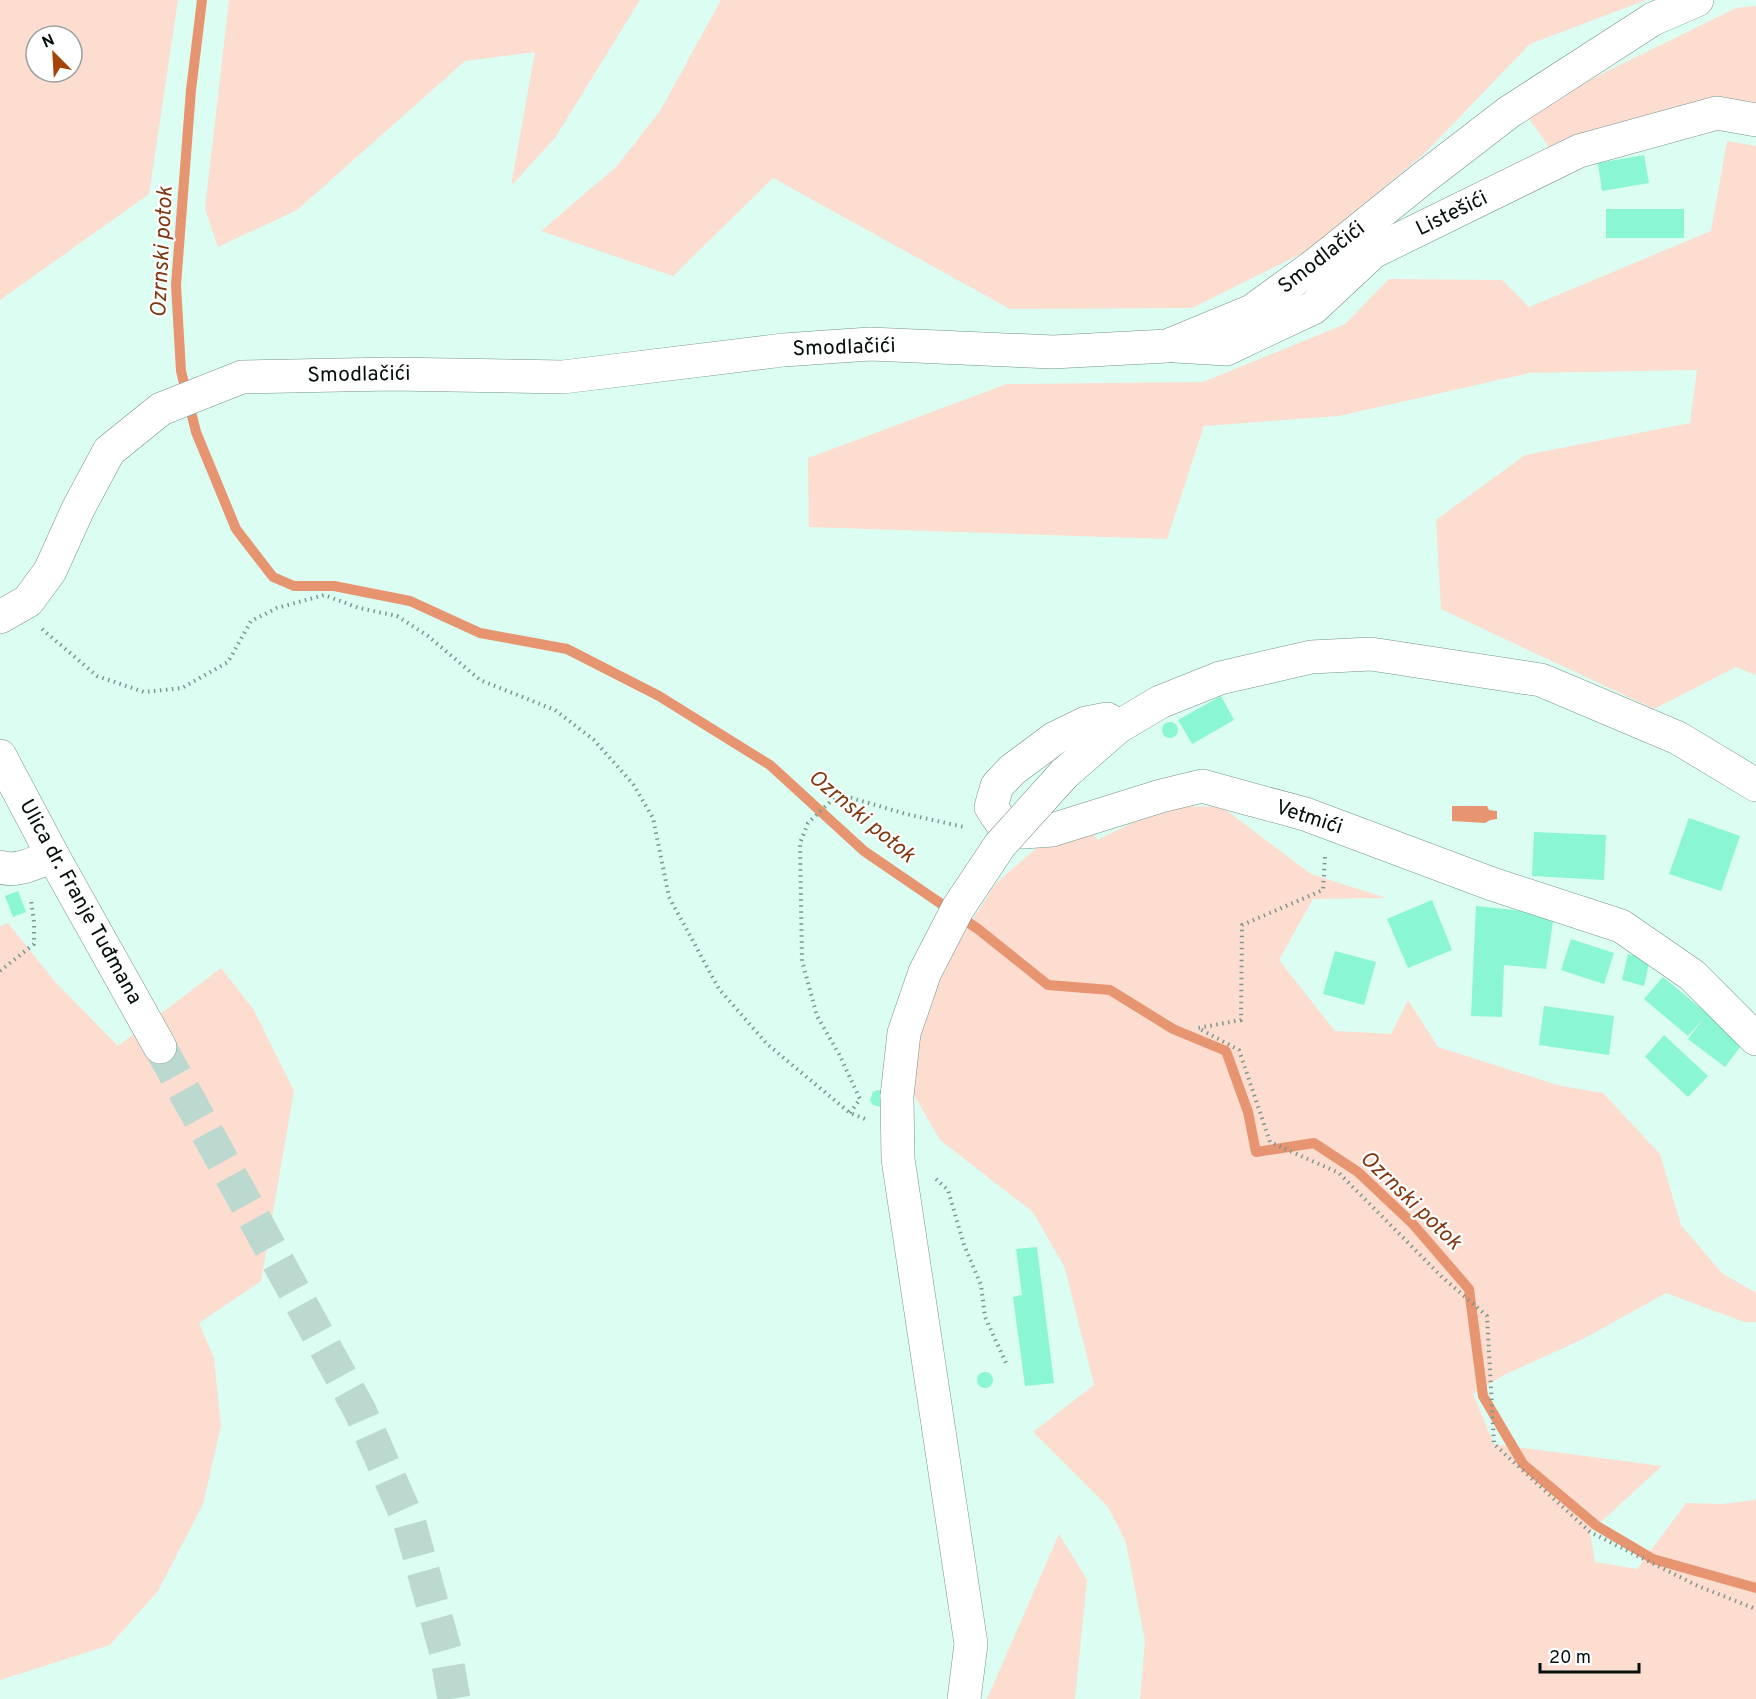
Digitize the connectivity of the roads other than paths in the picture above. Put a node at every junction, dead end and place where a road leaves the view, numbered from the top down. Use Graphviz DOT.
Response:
graph roads {
  1 [pos="1697,0"];
  2 [pos="1756,120"];
  3 [pos="1167,346"];
  4 [pos="14,609"];
  5 [pos="1118,727"];
  6 [pos="0,756"];
  7 [pos="1756,785"];
  8 [pos="26,863"];
  9 [pos="1756,1039"];
  10 [pos="160,1047"];
  11 [pos="964,1699"];
  1 -- 3 [label="street, Smodlačići"];
  2 -- 3 [label="street, Listešići"];
  3 -- 4 [label="street, Smodlačići"];
  5 -- 7 [label="street"];
  5 -- 9 [label="street, Vetmići"];
  5 -- 11 [label="street, bridge"];
  6 -- 8 [label="street, Ulica dr. Franje Tuđmana"];
  8 -- 10 [label="street, Ulica dr. Franje Tuđmana"];
}
